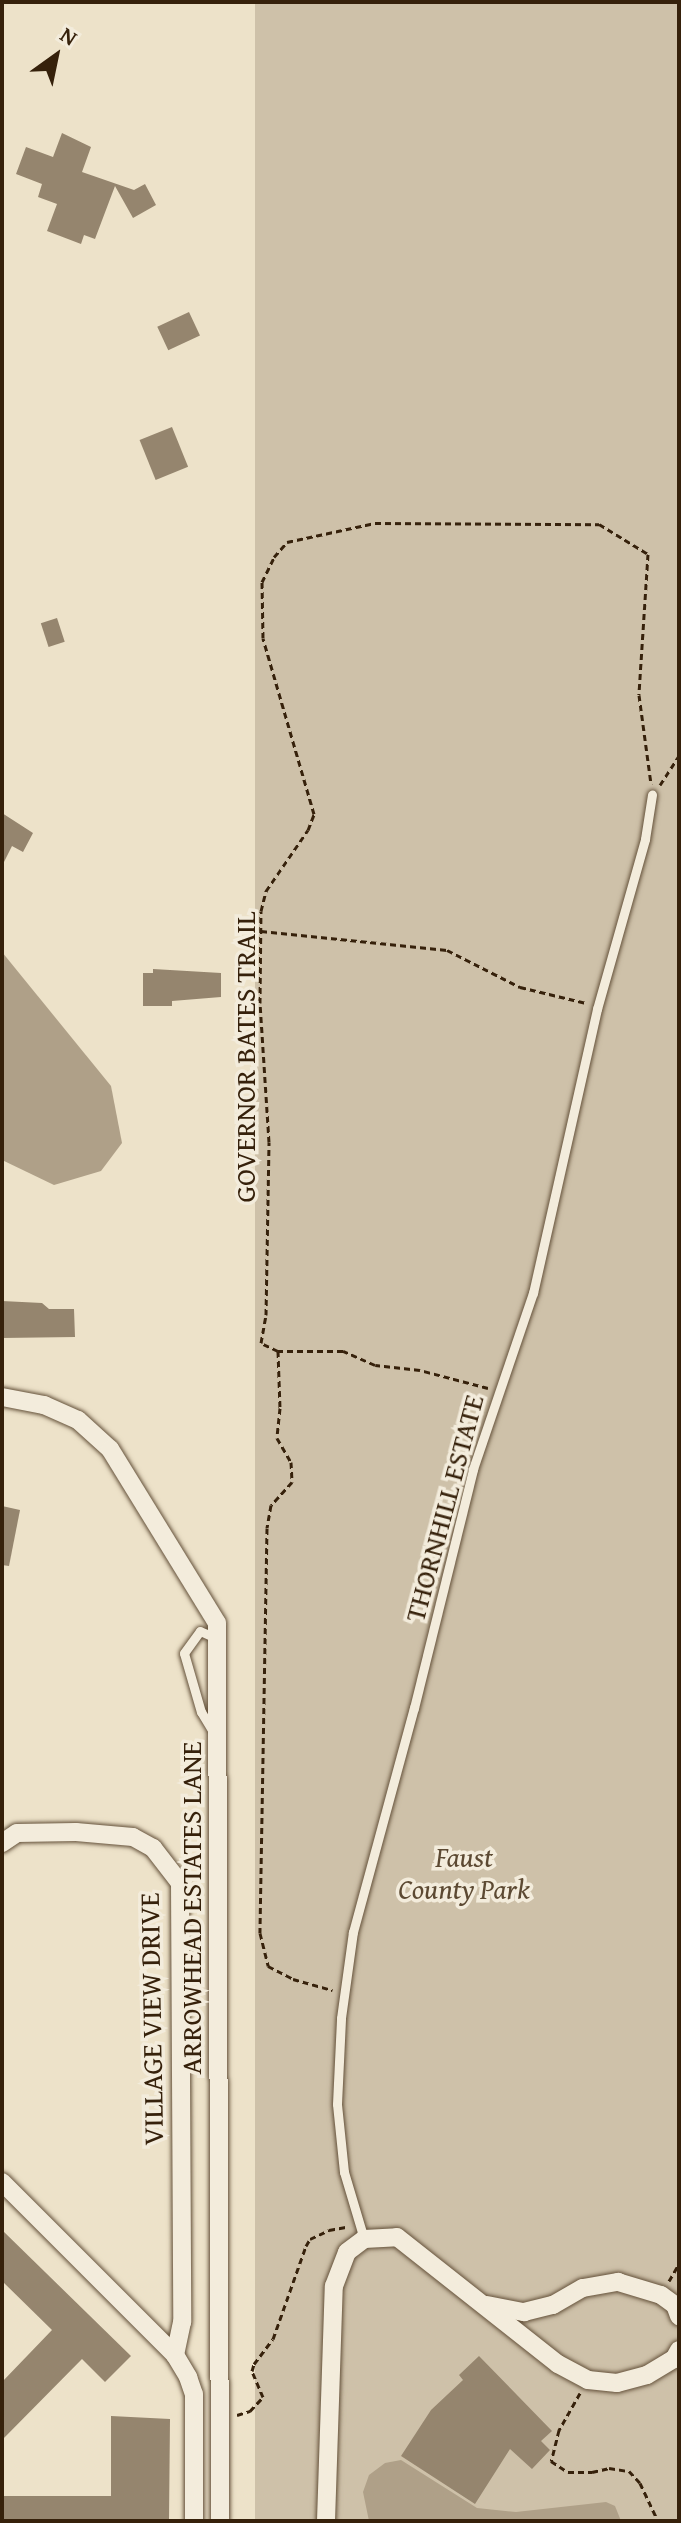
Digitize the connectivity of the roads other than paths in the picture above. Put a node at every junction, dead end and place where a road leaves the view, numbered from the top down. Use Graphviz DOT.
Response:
graph roads {
  1 [pos="652,795"];
  2 [pos="2,1397"];
  3 [pos="217,1638"];
  4 [pos="219,1741"];
  5 [pos="2,1843"];
  6 [pos="2,2182"];
  7 [pos="364,2239"];
  8 [pos="481,2303"];
  9 [pos="679,2316"];
  10 [pos="679,2350"];
  11 [pos="175,2355"];
  12 [pos="207,2395"];
  13 [pos="194,2521"];
  14 [pos="220,2521"];
  15 [pos="326,2521"];
  1 -- 7 [label="lane, THORNHILL ESTATE"];
  2 -- 3 [label="street, ARROWHEAD ESTATES LANE"];
  3 -- 4 [label="street, ARROWHEAD ESTATES LANE"];
  3 -- 4 [label="lane"];
  4 -- 12 [label="street, ARROWHEAD ESTATES LANE"];
  5 -- 11 [label="street, VILLAGE VIEW DRIVE"];
  6 -- 11 [label="street"];
  7 -- 8 [label="street"];
  7 -- 15 [label="street"];
  8 -- 9 [label="street"];
  8 -- 10 [label="street"];
  11 -- 12 [label="street"];
  12 -- 13 [label="street"];
  12 -- 14 [label="street, ARROWHEAD ESTATES LANE"];
}
